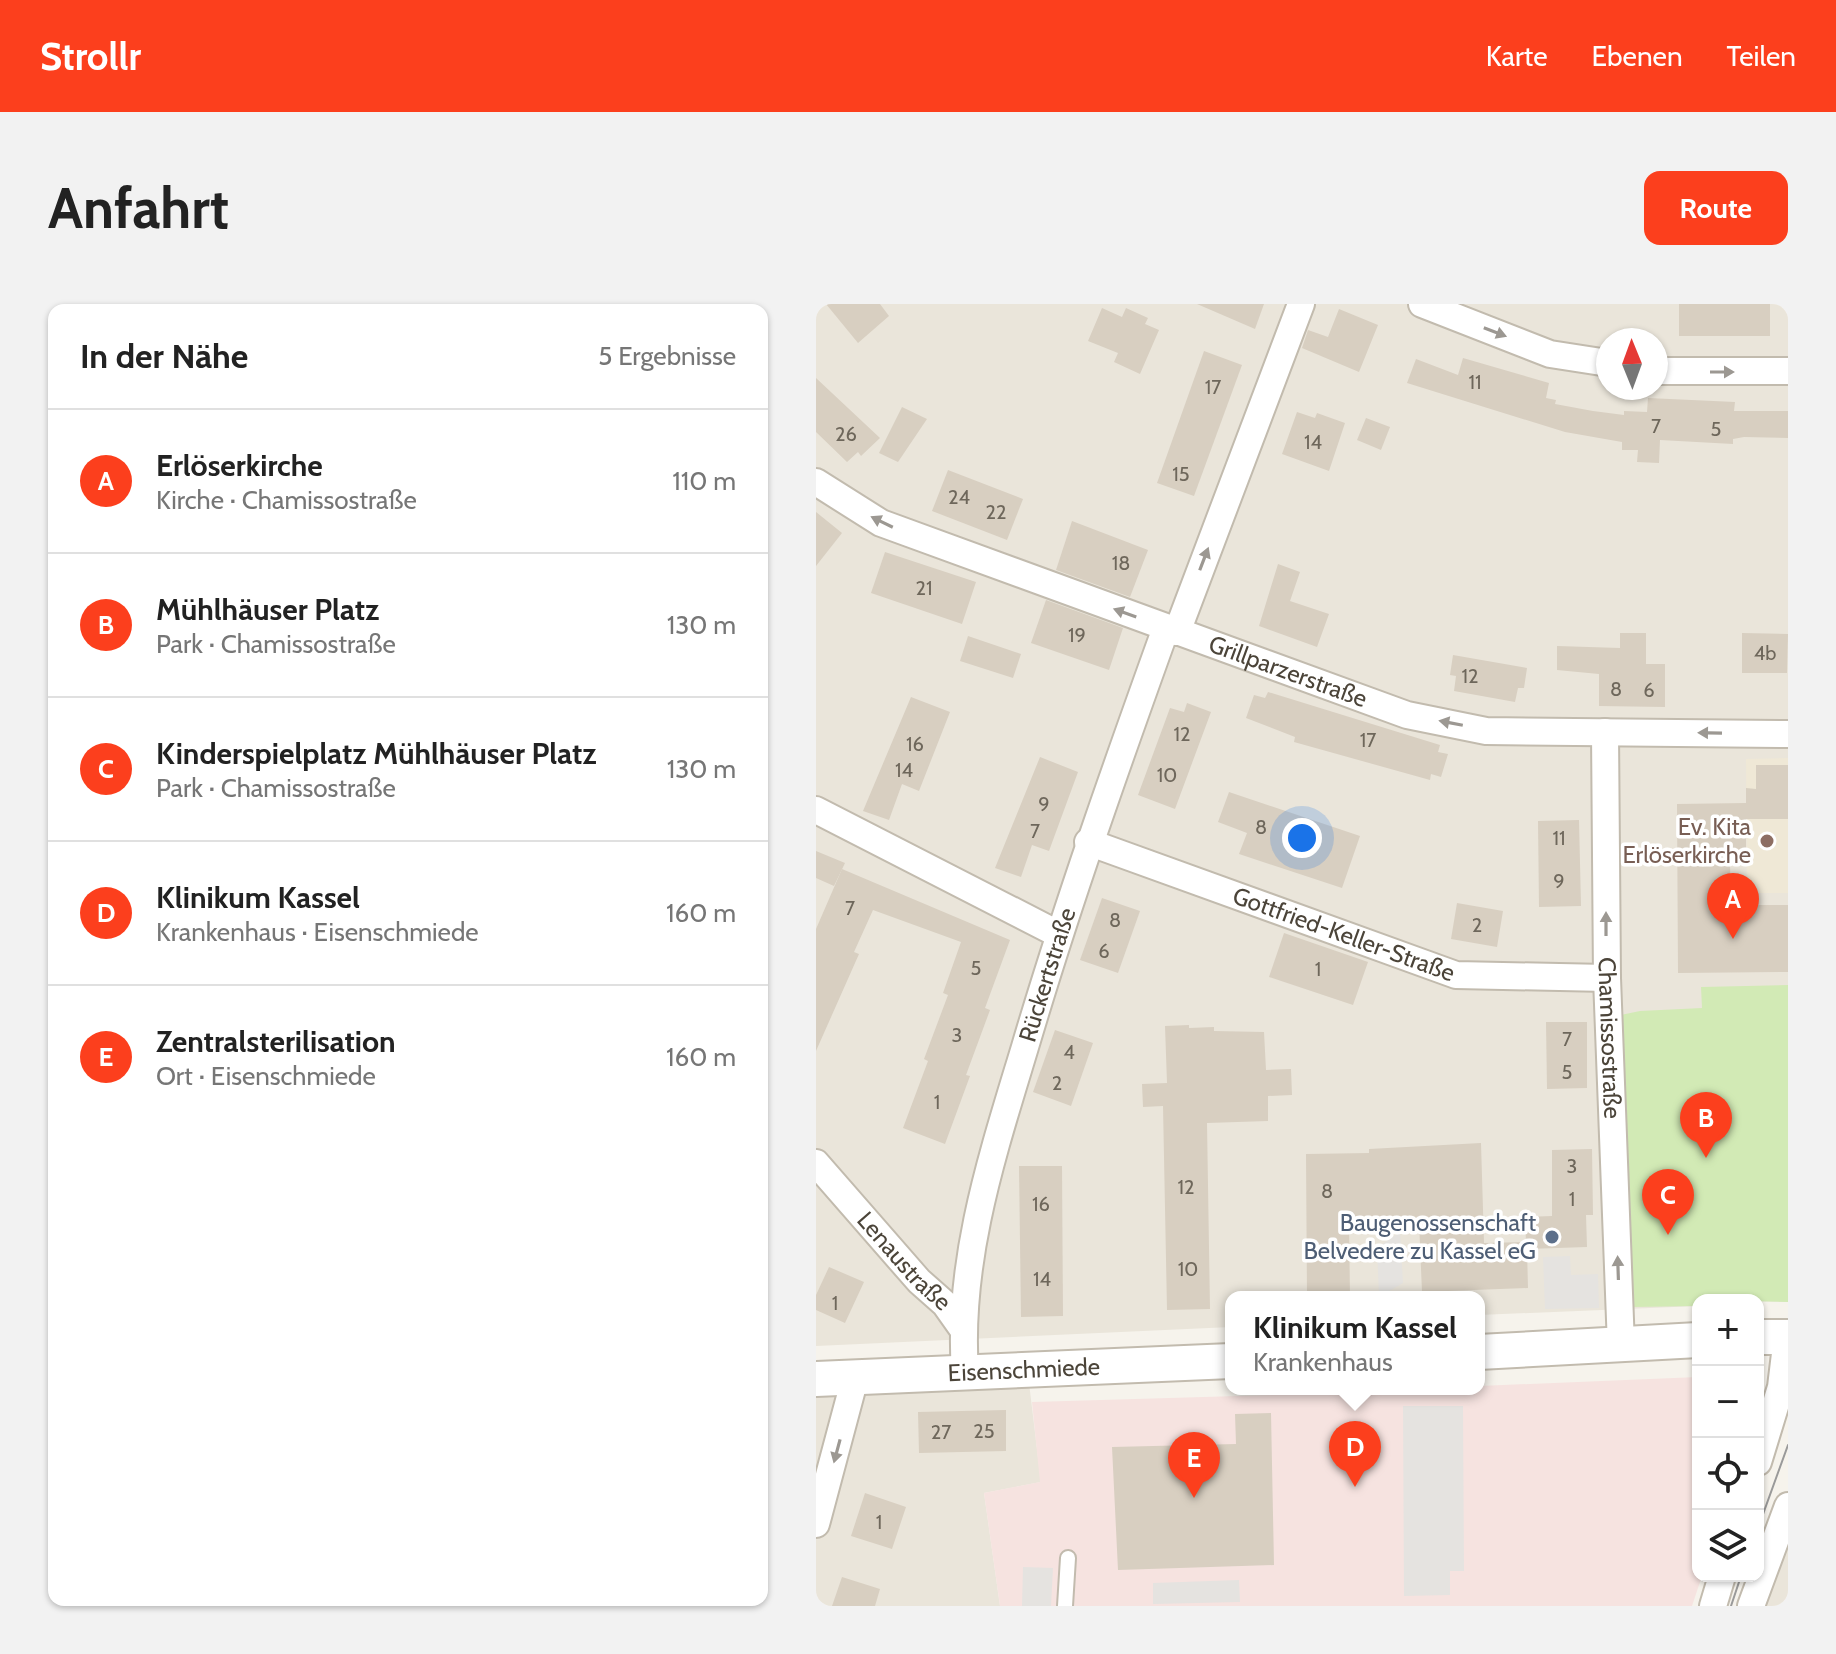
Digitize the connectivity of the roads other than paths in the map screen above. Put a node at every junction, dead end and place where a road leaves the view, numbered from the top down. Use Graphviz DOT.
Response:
graph roads {
  1 [pos="1301,304"];
  2 [pos="1422,304"];
  3 [pos="1596,361"];
  4 [pos="1668,371"];
  5 [pos="1788,371"];
  6 [pos="816,482"];
  7 [pos="1172,630"];
  8 [pos="1605,732"];
  9 [pos="1788,734"];
  10 [pos="816,810"];
  11 [pos="1088,842"];
  12 [pos="1058,934"];
  13 [pos="1607,978"];
  14 [pos="816,1163"];
  15 [pos="962,1328"];
  16 [pos="1764,1337"];
  17 [pos="1788,1337"];
  18 [pos="1692,1340"];
  19 [pos="1621,1346"];
  20 [pos="1485,1352"];
  21 [pos="1225,1361"];
  22 [pos="965,1372"];
  23 [pos="855,1378"];
  24 [pos="816,1379"];
  25 [pos="1764,1442"];
  26 [pos="1788,1506"];
  27 [pos="816,1524"];
  28 [pos="1068,1558"];
  29 [pos="1720,1582"];
  30 [pos="1065,1606"];
  31 [pos="1713,1606"];
  32 [pos="1751,1606"];
  7 -- 1 [label="street, Rückertstraße, one-way"];
  2 -- 3 [label="street, one-way"];
  4 -- 5 [label="street, one-way"];
  7 -- 6 [label="street, Grillparzerstraße, one-way"];
  8 -- 7 [label="street, Grillparzerstraße, one-way"];
  7 -- 11 [label="street, Rückertstraße"];
  9 -- 8 [label="street, Grillparzerstraße, one-way"];
  13 -- 8 [label="street, Chamissostraße, one-way"];
  10 -- 12 [label="street"];
  11 -- 12 [label="street, Rückertstraße"];
  11 -- 13 [label="street, Gottfried-Keller-Straße"];
  12 -- 15 [label="street, Rückertstraße"];
  19 -- 13 [label="street, Chamissostraße, one-way"];
  14 -- 15 [label="street, Lenaustraße"];
  15 -- 22 [label="street, Lenaustraße"];
  16 -- 17 [label="street"];
  17 -- 25 [label="street"];
  18 -- 19 [label="street"];
  19 -- 20 [label="street"];
  21 -- 22 [label="street, Eisenschmiede"];
  22 -- 23 [label="street, Eisenschmiede"];
  23 -- 24 [label="street, Eisenschmiede"];
  23 -- 27 [label="street, one-way"];
  26 -- 32 [label="street"];
  28 -- 30 [label="lane"];
  29 -- 31 [label="street"];
}
